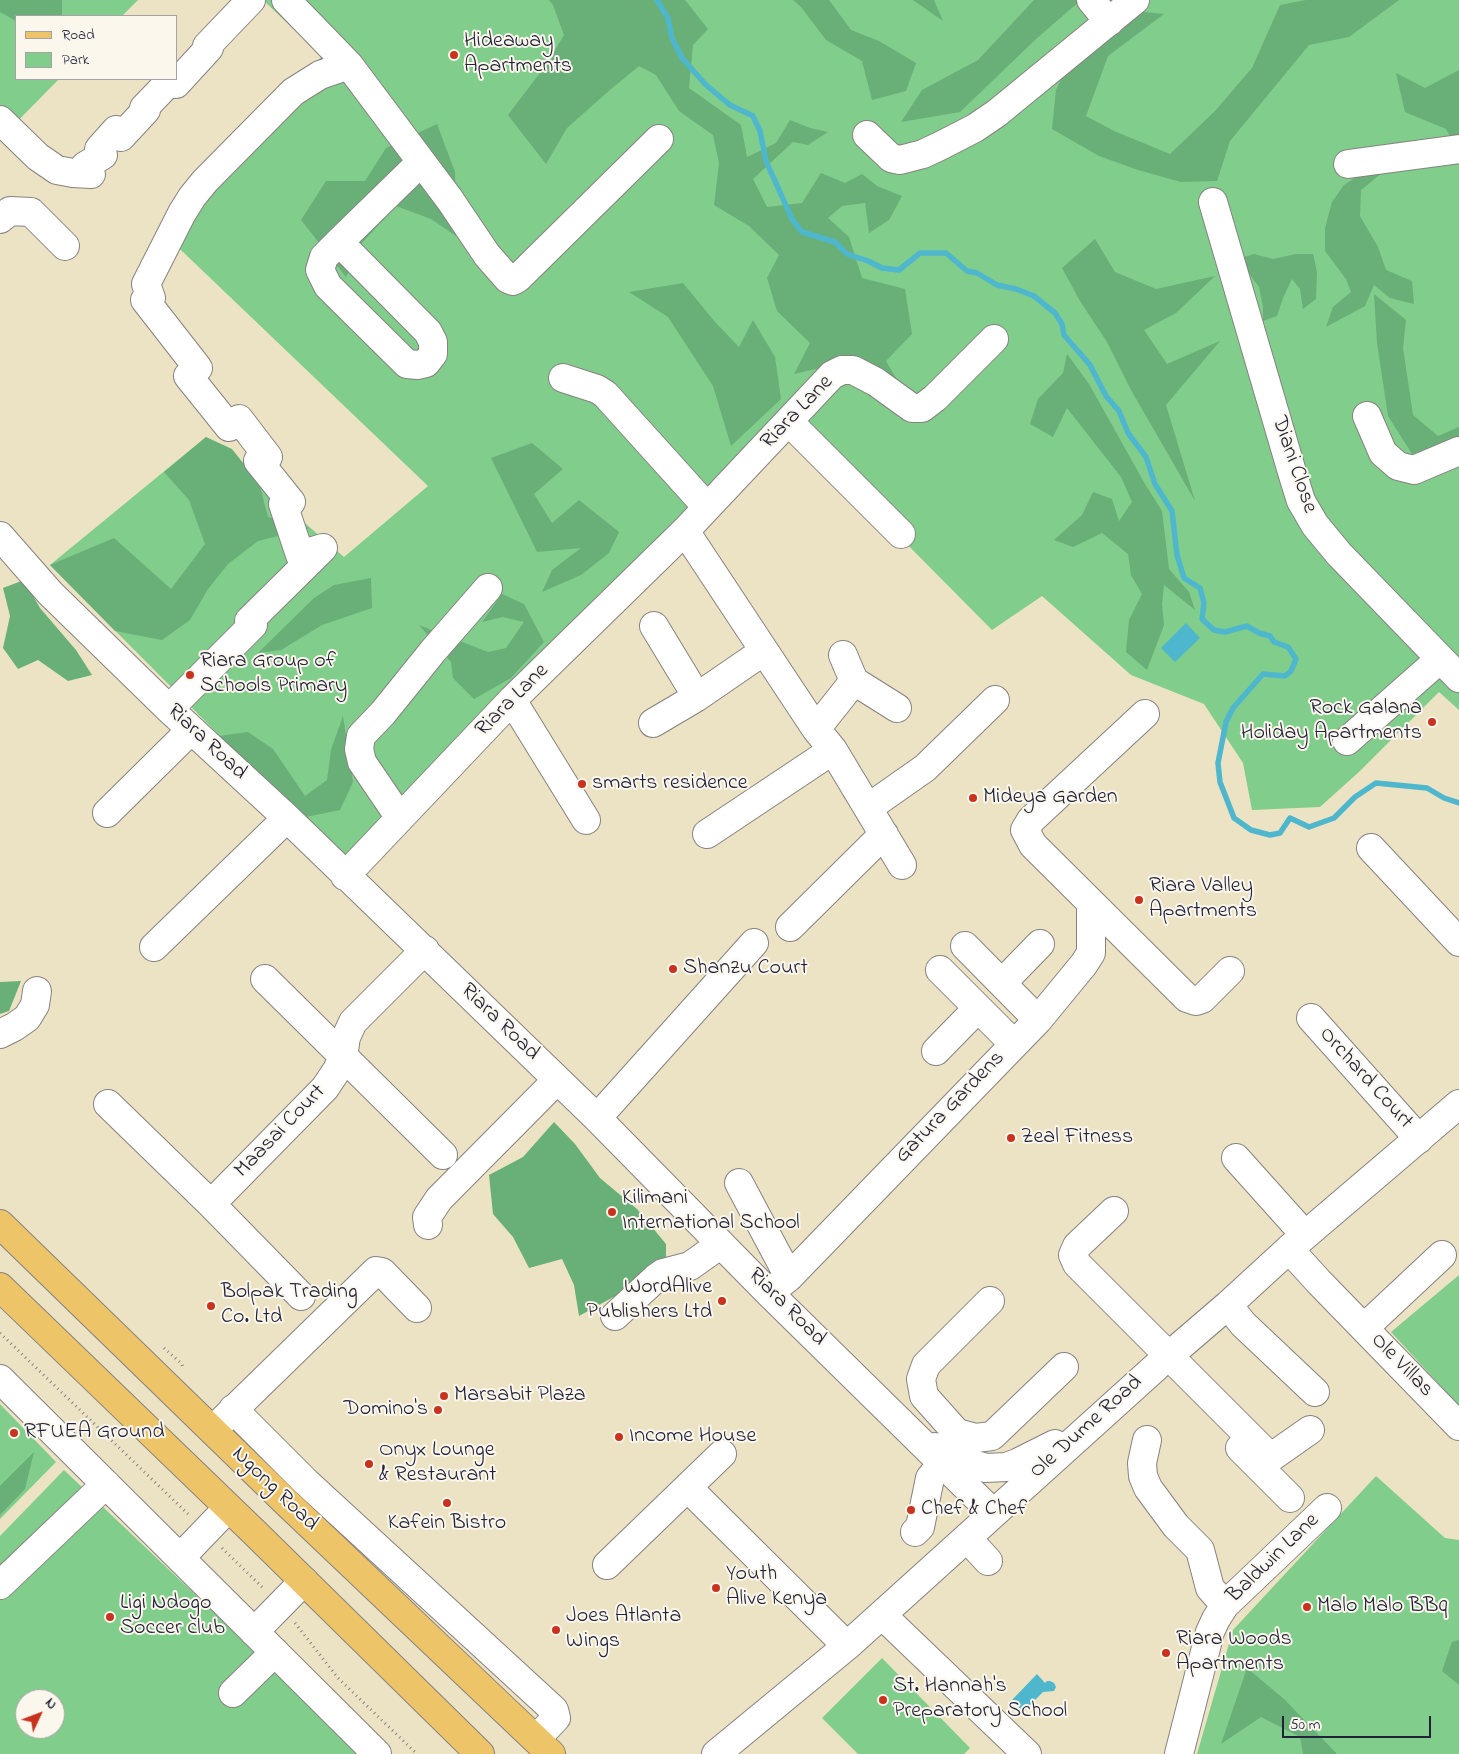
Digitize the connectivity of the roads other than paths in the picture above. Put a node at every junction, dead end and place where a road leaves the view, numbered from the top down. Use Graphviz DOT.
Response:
graph roads {
  1 [pos="251,0"];
  2 [pos="286,0"];
  3 [pos="1091,0"];
  4 [pos="1135,0"];
  5 [pos="1109,22"];
  6 [pos="349,65"];
  7 [pos="171,80"];
  8 [pos="173,80"];
  9 [pos="0,120"];
  10 [pos="867,135"];
  11 [pos="659,139"];
  12 [pos="1459,149"];
  13 [pos="420,163"];
  14 [pos="1348,164"];
  15 [pos="1214,202"];
  16 [pos="0,219"];
  17 [pos="339,242"];
  18 [pos="65,246"];
  19 [pos="994,339"];
  20 [pos="563,378"];
  21 [pos="1367,416"];
  22 [pos="789,422"];
  23 [pos="1459,451"];
  24 [pos="707,507"];
  25 [pos="685,532"];
  26 [pos="901,534"];
  27 [pos="0,536"];
  28 [pos="488,588"];
  29 [pos="654,626"];
  30 [pos="764,651"];
  31 [pos="843,655"];
  32 [pos="1450,669"];
  33 [pos="854,681"];
  34 [pos="697,697"];
  35 [pos="512,700"];
  36 [pos="995,700"];
  37 [pos="174,704"];
  38 [pos="897,708"];
  39 [pos="1145,714"];
  40 [pos="653,723"];
  41 [pos="816,729"];
  42 [pos="191,730"];
  43 [pos="1347,741"];
  44 [pos="833,750"];
  45 [pos="868,806"];
  46 [pos="107,813"];
  47 [pos="287,818"];
  48 [pos="400,818"];
  49 [pos="586,820"];
  50 [pos="707,834"];
  51 [pos="884,834"];
  52 [pos="1371,848"];
  53 [pos="902,865"];
  54 [pos="345,876"];
  55 [pos="1091,903"];
  56 [pos="790,927"];
  57 [pos="1459,942"];
  58 [pos="754,943"];
  59 [pos="1040,944"];
  60 [pos="965,946"];
  61 [pos="154,947"];
  62 [pos="425,950"];
  63 [pos="940,970"];
  64 [pos="1230,971"];
  65 [pos="265,979"];
  66 [pos="1002,983"];
  67 [pos="37,991"];
  68 [pos="978,1008"];
  69 [pos="1311,1018"];
  70 [pos="1038,1020"];
  71 [pos="0,1034"];
  72 [pos="1014,1044"];
  73 [pos="936,1051"];
  74 [pos="344,1057"];
  75 [pos="558,1080"];
  76 [pos="108,1104"];
  77 [pos="1459,1104"];
  78 [pos="598,1118"];
  79 [pos="1419,1139"];
  80 [pos="443,1155"];
  81 [pos="1236,1158"];
  82 [pos="739,1183"];
  83 [pos="212,1204"];
  84 [pos="1114,1211"];
  85 [pos="0,1224"];
  86 [pos="428,1224"];
  87 [pos="1297,1242"];
  88 [pos="721,1244"];
  89 [pos="1442,1255"];
  90 [pos="779,1285"];
  91 [pos="0,1287"];
  92 [pos="301,1296"];
  93 [pos="990,1301"];
  94 [pos="1228,1305"];
  95 [pos="417,1308"];
  96 [pos="615,1316"];
  97 [pos="1364,1328"];
  98 [pos="1163,1360"];
  99 [pos="1064,1367"];
  100 [pos="0,1379"];
  101 [pos="1315,1392"];
  102 [pos="924,1396"];
  103 [pos="880,1401"];
  104 [pos="233,1409"];
  105 [pos="1459,1426"];
  106 [pos="1087,1428"];
  107 [pos="212,1430"];
  108 [pos="1310,1430"];
  109 [pos="916,1437"];
  110 [pos="1147,1440"];
  111 [pos="722,1454"];
  112 [pos="942,1464"];
  113 [pos="306,1482"];
  114 [pos="106,1484"];
  115 [pos="688,1488"];
  116 [pos="1290,1498"];
  117 [pos="288,1504"];
  118 [pos="228,1508"];
  119 [pos="1327,1508"];
  120 [pos="993,1514"];
  121 [pos="915,1532"];
  122 [pos="967,1538"];
  123 [pos="180,1558"];
  124 [pos="988,1561"];
  125 [pos="607,1565"];
  126 [pos="304,1581"];
  127 [pos="0,1585"];
  128 [pos="1225,1605"];
  129 [pos="882,1615"];
  130 [pos="254,1632"];
  131 [pos="847,1646"];
  132 [pos="274,1652"];
  133 [pos="233,1693"];
  134 [pos="544,1746"];
  135 [pos="377,1754"];
  136 [pos="480,1754"];
  137 [pos="716,1754"];
  138 [pos="1027,1754"];
  139 [pos="1179,1754"];
  1 -- 8 [label="street"];
  2 -- 6 [label="street"];
  3 -- 5 [label="street"];
  4 -- 5 [label="street"];
  5 -- 10 [label="street"];
  6 -- 13 [label="street"];
  6 -- 37 [label="street"];
  7 -- 9 [label="street"];
  11 -- 13 [label="street"];
  12 -- 14 [label="street"];
  13 -- 17 [label="street"];
  15 -- 32 [label="street, Diani Close"];
  16 -- 18 [label="street"];
  19 -- 22 [label="street, Riara Lane"];
  20 -- 24 [label="street"];
  21 -- 23 [label="street"];
  22 -- 24 [label="street, Riara Lane"];
  22 -- 26 [label="street"];
  24 -- 25 [label="street, Riara Lane"];
  25 -- 30 [label="street"];
  25 -- 35 [label="street, Riara Lane"];
  27 -- 42 [label="street, Riara Road"];
  28 -- 48 [label="street"];
  29 -- 34 [label="street"];
  30 -- 34 [label="street"];
  30 -- 41 [label="street"];
  31 -- 33 [label="street"];
  32 -- 43 [label="street"];
  33 -- 38 [label="street"];
  33 -- 41 [label="street"];
  34 -- 40 [label="street"];
  35 -- 48 [label="street, Riara Lane"];
  35 -- 49 [label="street"];
  36 -- 45 [label="street"];
  39 -- 55 [label="street"];
  41 -- 44 [label="street"];
  42 -- 46 [label="street"];
  42 -- 47 [label="street, Riara Road"];
  44 -- 45 [label="street"];
  44 -- 50 [label="street"];
  45 -- 51 [label="street"];
  47 -- 54 [label="street, Riara Road"];
  47 -- 61 [label="street"];
  48 -- 54 [label="street, Riara Lane"];
  51 -- 53 [label="street"];
  51 -- 56 [label="street"];
  52 -- 57 [label="street"];
  54 -- 62 [label="street, Riara Road"];
  55 -- 64 [label="street"];
  55 -- 70 [label="street, Gatura Gardens"];
  58 -- 78 [label="street"];
  59 -- 66 [label="street"];
  60 -- 66 [label="street"];
  62 -- 74 [label="street, Maasai Court"];
  62 -- 75 [label="street, Riara Road"];
  63 -- 68 [label="street"];
  65 -- 74 [label="street"];
  66 -- 70 [label="street"];
  67 -- 71 [label="street"];
  68 -- 72 [label="street"];
  68 -- 73 [label="street"];
  69 -- 79 [label="street, Orchard Court"];
  70 -- 72 [label="street, Gatura Gardens"];
  72 -- 90 [label="street, Gatura Gardens"];
  74 -- 80 [label="street"];
  74 -- 83 [label="street, Maasai Court"];
  75 -- 78 [label="street, Riara Road"];
  75 -- 86 [label="street"];
  76 -- 83 [label="street"];
  77 -- 79 [label="street, Ole Dume Road"];
  78 -- 88 [label="street, Riara Road"];
  79 -- 87 [label="street, Ole Dume Road"];
  81 -- 87 [label="street, Ole Villas"];
  82 -- 90 [label="street"];
  83 -- 92 [label="street"];
  84 -- 98 [label="street"];
  85 -- 107 [label="main road, Ngong Road"];
  87 -- 94 [label="street, Ole Dume Road"];
  87 -- 97 [label="street, Ole Villas"];
  88 -- 90 [label="street, Riara Road"];
  88 -- 96 [label="street"];
  89 -- 97 [label="street, Ole Villas"];
  90 -- 103 [label="street, Riara Road"];
  91 -- 118 [label="main road, Ngong Road"];
  93 -- 102 [label="street"];
  94 -- 98 [label="street, Ole Dume Road"];
  94 -- 101 [label="street"];
  95 -- 104 [label="street"];
  97 -- 105 [label="street, Ole Villas"];
  98 -- 106 [label="street, Ole Dume Road"];
  98 -- 108 [label="street"];
  98 -- 116 [label="street"];
  99 -- 102 [label="street"];
  100 -- 114 [label="street"];
  102 -- 103 [label="street"];
  103 -- 109 [label="street, Riara Road"];
  104 -- 107 [label="street"];
  104 -- 113 [label="street"];
  106 -- 109 [label="street"];
  106 -- 120 [label="street, Ole Dume Road"];
  107 -- 117 [label="main road, Ngong Road"];
  109 -- 112 [label="street, Riara Road"];
  110 -- 128 [label="street"];
  111 -- 115 [label="street"];
  112 -- 120 [label="street, Riara Road"];
  112 -- 121 [label="street"];
  113 -- 117 [label="street"];
  113 -- 134 [label="street"];
  114 -- 123 [label="street"];
  114 -- 127 [label="street"];
  115 -- 125 [label="street"];
  115 -- 131 [label="street"];
  117 -- 134 [label="main road, Ngong Road"];
  118 -- 123 [label="street"];
  118 -- 126 [label="main road, Ngong Road"];
  119 -- 128 [label="street, Baldwin Lane"];
  120 -- 122 [label="street, Ole Dume Road"];
  122 -- 124 [label="street"];
  122 -- 129 [label="street, Ole Dume Road"];
  123 -- 130 [label="street"];
  126 -- 130 [label="street"];
  126 -- 136 [label="main road, Ngong Road"];
  128 -- 139 [label="street, Baldwin Lane"];
  129 -- 131 [label="street, Ole Dume Road"];
  129 -- 138 [label="street"];
  130 -- 132 [label="street"];
  131 -- 137 [label="street, Ole Dume Road"];
  132 -- 133 [label="street"];
  132 -- 135 [label="street"];
}
